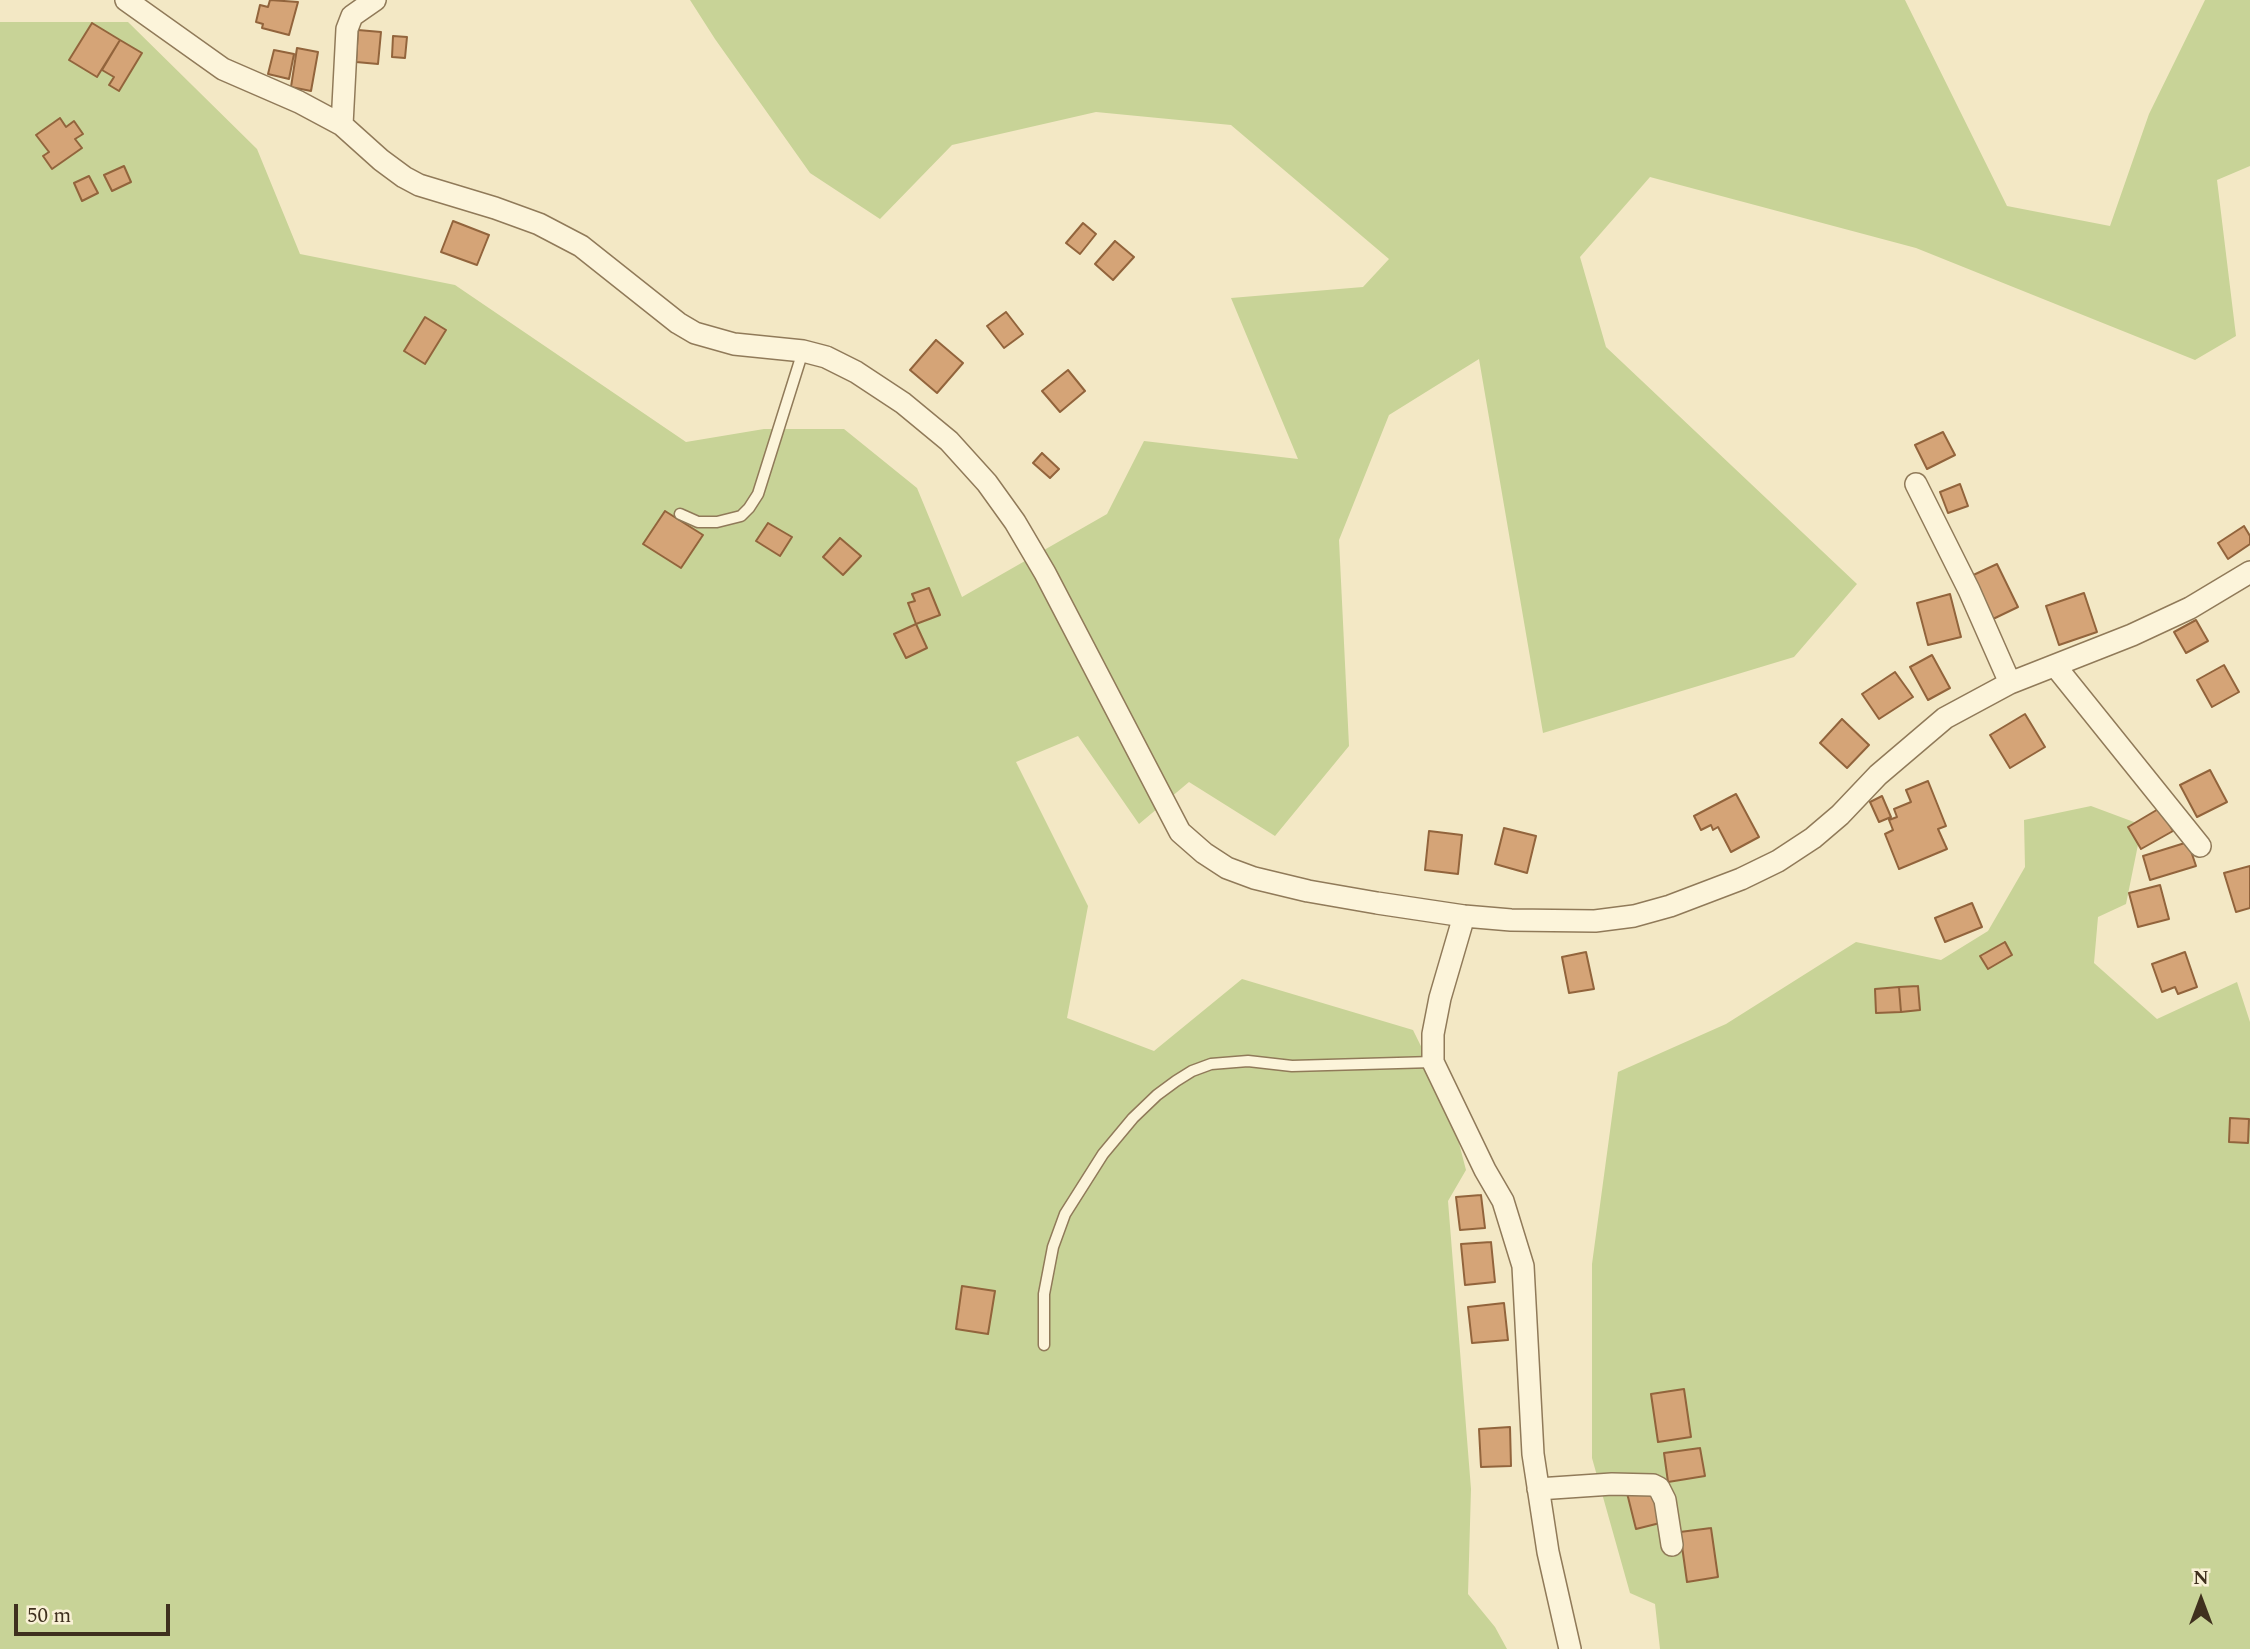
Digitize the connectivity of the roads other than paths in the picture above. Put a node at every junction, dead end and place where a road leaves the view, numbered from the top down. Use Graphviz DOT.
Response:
graph roads {
  1 [pos="126,0"];
  2 [pos="375,0"];
  3 [pos="342,125"];
  4 [pos="803,351"];
  5 [pos="1916,484"];
  6 [pos="680,514"];
  7 [pos="2250,572"];
  8 [pos="2056,667"];
  9 [pos="2010,683"];
  10 [pos="2200,846"];
  11 [pos="1464,916"];
  12 [pos="1433,1062"];
  13 [pos="1045,1345"];
  14 [pos="1538,1489"];
  15 [pos="1672,1545"];
  16 [pos="1570,1649"];
  1 -- 3 [label="street"];
  2 -- 3 [label="street"];
  3 -- 4 [label="street"];
  4 -- 6 [label="lane"];
  4 -- 11 [label="street"];
  5 -- 9 [label="street"];
  7 -- 8 [label="street"];
  8 -- 9 [label="street"];
  8 -- 10 [label="street"];
  9 -- 11 [label="street"];
  11 -- 12 [label="street"];
  12 -- 13 [label="lane"];
  12 -- 14 [label="street"];
  14 -- 15 [label="street"];
  14 -- 16 [label="street"];
}
